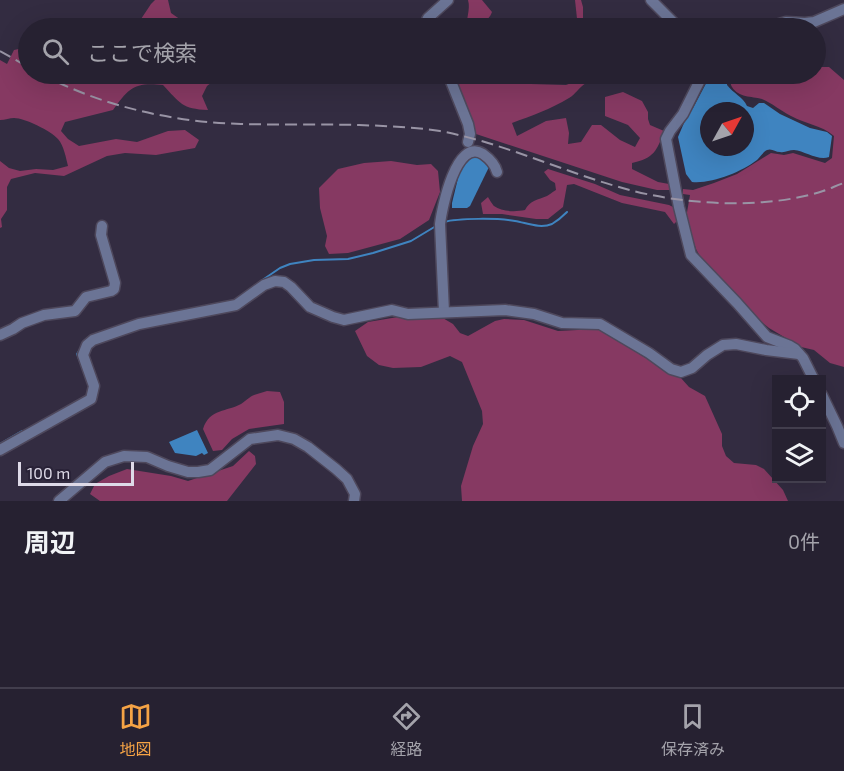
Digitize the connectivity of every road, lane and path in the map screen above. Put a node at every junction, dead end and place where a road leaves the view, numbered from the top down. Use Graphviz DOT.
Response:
graph roads {
  1 [pos="448,0"];
  2 [pos="651,0"];
  3 [pos="844,9"];
  4 [pos="428,18"];
  5 [pos="670,18"];
  6 [pos="823,18"];
  7 [pos="452,84"];
  8 [pos="698,84"];
  9 [pos="468,142"];
  10 [pos="477,152"];
  11 [pos="466,154"];
  12 [pos="496,172"];
  13 [pos="102,225"];
  14 [pos="444,312"];
  15 [pos="0,335"];
  16 [pos="800,354"];
  17 [pos="812,375"];
  18 [pos="826,402"];
  19 [pos="841,426"];
  20 [pos="844,443"];
  21 [pos="0,450"];
  22 [pos="59,501"];
  23 [pos="354,501"];
  1 -- 4 [label="street"];
  2 -- 5 [label="street"];
  3 -- 6 [label="street"];
  7 -- 9 [label="street"];
  8 -- 16 [label="street"];
  9 -- 10 [label="street"];
  9 -- 11 [label="street"];
  10 -- 11 [label="street"];
  10 -- 12 [label="street"];
  11 -- 14 [label="street"];
  13 -- 15 [label="street"];
  14 -- 16 [label="street"];
  14 -- 21 [label="street"];
  16 -- 17 [label="street"];
  18 -- 19 [label="street"];
  19 -- 20 [label="street"];
  22 -- 23 [label="street"];
}
